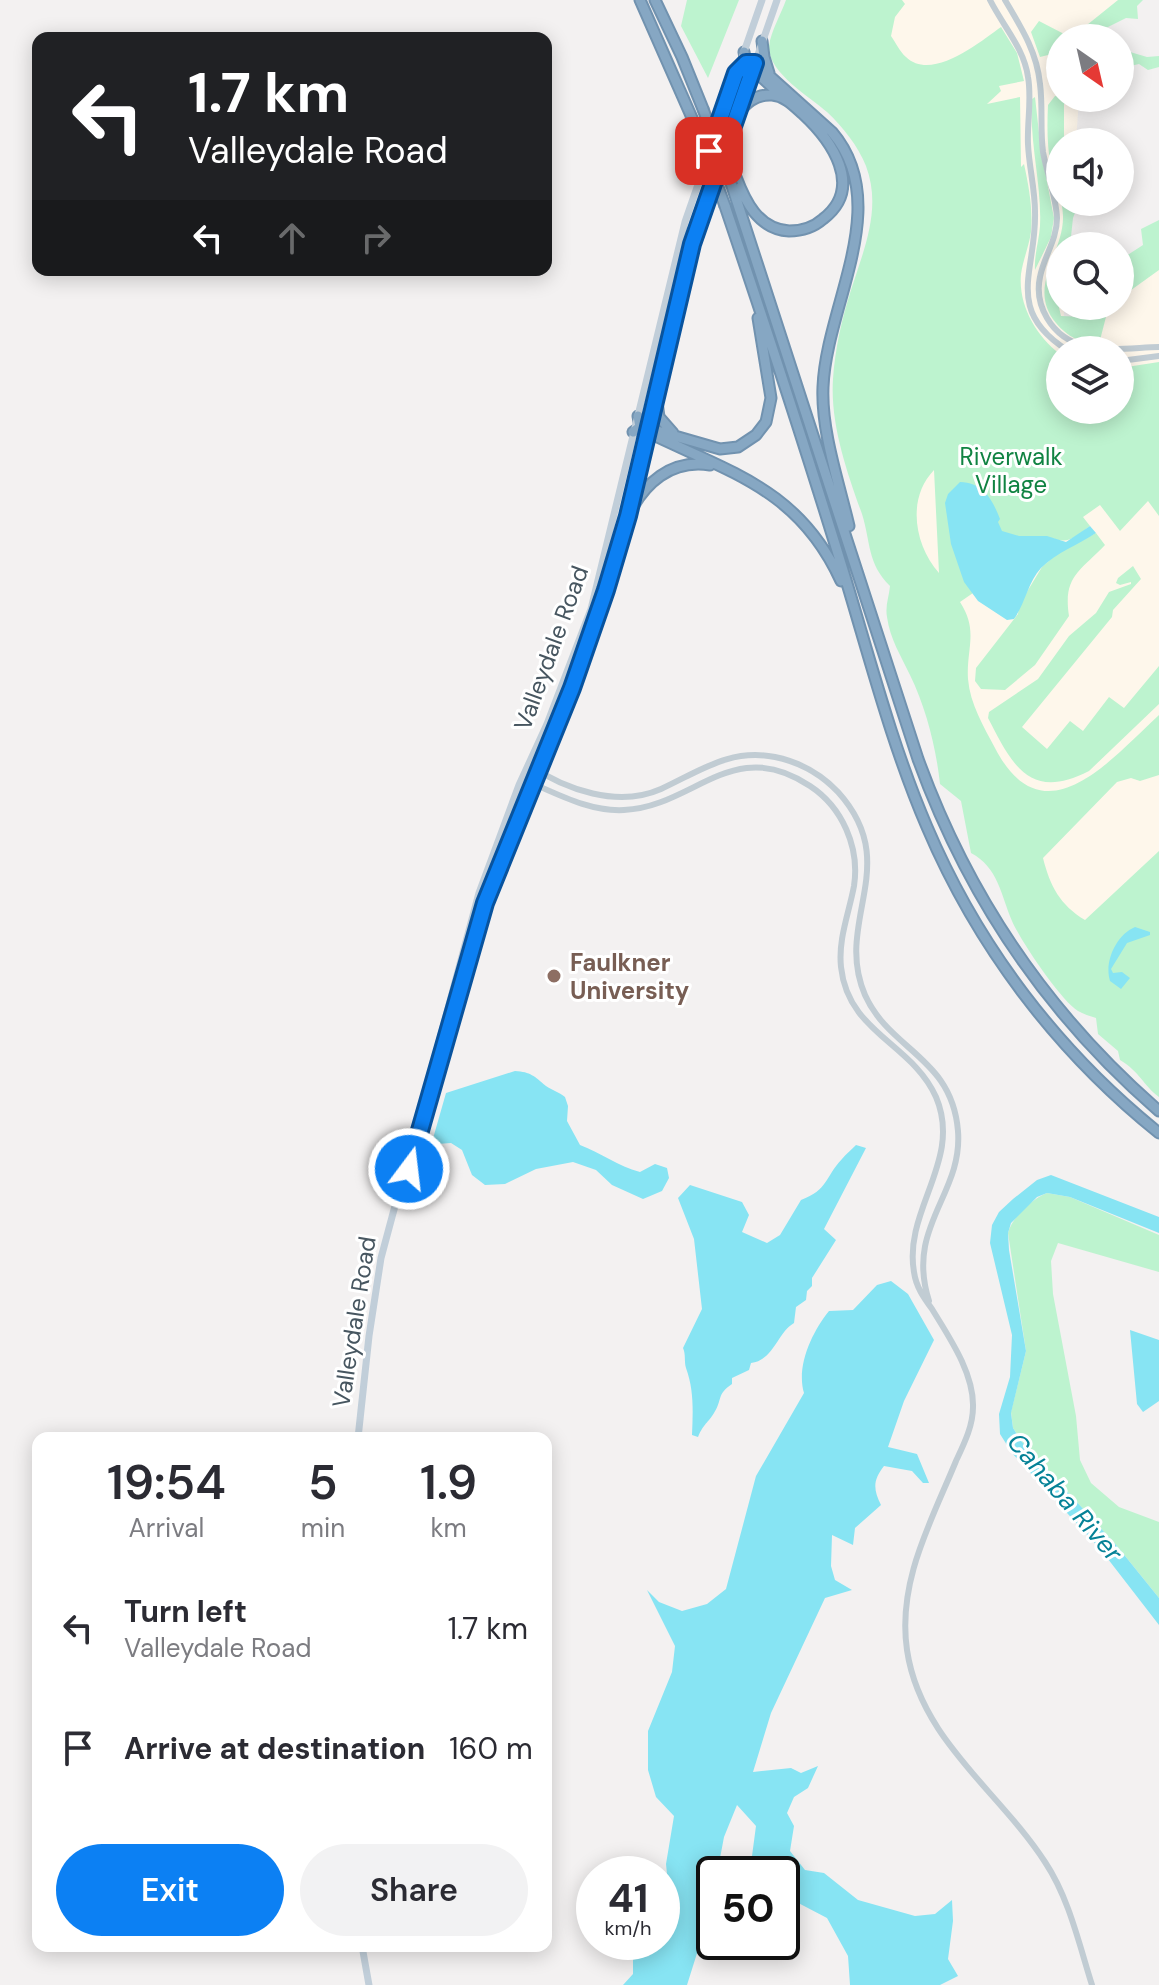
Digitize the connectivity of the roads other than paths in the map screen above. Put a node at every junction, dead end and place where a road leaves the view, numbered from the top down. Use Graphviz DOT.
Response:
graph roads {
  1 [pos="640,0"];
  2 [pos="655,0"];
  3 [pos="762,0"];
  4 [pos="777,0"];
  5 [pos="990,0"];
  6 [pos="1005,0"];
  7 [pos="762,41"];
  8 [pos="744,52"];
  9 [pos="751,65"];
  10 [pos="736,73"];
  11 [pos="771,76"];
  12 [pos="785,99"];
  13 [pos="736,116"];
  14 [pos="734,182"];
  15 [pos="756,299"];
  16 [pos="1050,336"];
  17 [pos="1159,347"];
  18 [pos="1159,356"];
  19 [pos="1134,359"];
  20 [pos="656,394"];
  21 [pos="641,427"];
  22 [pos="679,437"];
  23 [pos="718,465"];
  24 [pos="628,516"];
  25 [pos="856,565"];
  26 [pos="852,602"];
  27 [pos="735,756"];
  28 [pos="529,765"];
  29 [pos="738,769"];
  30 [pos="538,771"];
  31 [pos="522,779"];
  32 [pos="533,784"];
  33 [pos="1159,1111"];
  34 [pos="1159,1133"];
  35 [pos="393,1213"];
  36 [pos="931,1308"];
  37 [pos="359,1432"];
  38 [pos="363,1952"];
  39 [pos="369,1985"];
  40 [pos="1092,1985"];
  1 -- 15 [label="highway, bridge"];
  2 -- 14 [label="highway, bridge"];
  3 -- 8 [label="main road, Valleydale Road"];
  4 -- 7 [label="main road, Valleydale Road"];
  5 -- 16 [label="street"];
  6 -- 17 [label="street"];
  7 -- 9 [label="main road, Valleydale Road"];
  7 -- 11 [label="highway"];
  8 -- 9 [label="highway"];
  8 -- 10 [label="main road, Valleydale Road"];
  9 -- 10 [label="highway"];
  9 -- 11 [label="highway"];
  9 -- 12 [label="highway"];
  9 -- 13 [label="main road, Valleydale Road"];
  10 -- 21 [label="main road, Valleydale Road"];
  11 -- 25 [label="highway"];
  12 -- 13 [label="highway"];
  12 -- 14 [label="highway"];
  13 -- 20 [label="main road, Valleydale Road"];
  14 -- 25 [label="highway"];
  15 -- 22 [label="highway"];
  15 -- 26 [label="highway"];
  18 -- 19 [label="street"];
  20 -- 21 [label="main road, Valleydale Road"];
  20 -- 22 [label="highway"];
  21 -- 22 [label="highway"];
  21 -- 23 [label="highway"];
  21 -- 24 [label="main road, Valleydale Road"];
  21 -- 28 [label="main road, Valleydale Road"];
  23 -- 24 [label="highway"];
  23 -- 26 [label="highway"];
  24 -- 30 [label="main road, Valleydale Road"];
  25 -- 33 [label="highway"];
  26 -- 34 [label="highway"];
  27 -- 29 [label="street"];
  27 -- 30 [label="street"];
  27 -- 36 [label="street"];
  28 -- 30 [label="street"];
  28 -- 31 [label="main road, Valleydale Road"];
  29 -- 32 [label="street"];
  29 -- 36 [label="street"];
  30 -- 32 [label="main road, Valleydale Road"];
  31 -- 32 [label="street"];
  31 -- 35 [label="main road, Valleydale Road"];
  32 -- 35 [label="main road, Valleydale Road"];
  35 -- 37 [label="main road, Valleydale Road"];
  36 -- 40 [label="street"];
  38 -- 39 [label="main road"];
}
